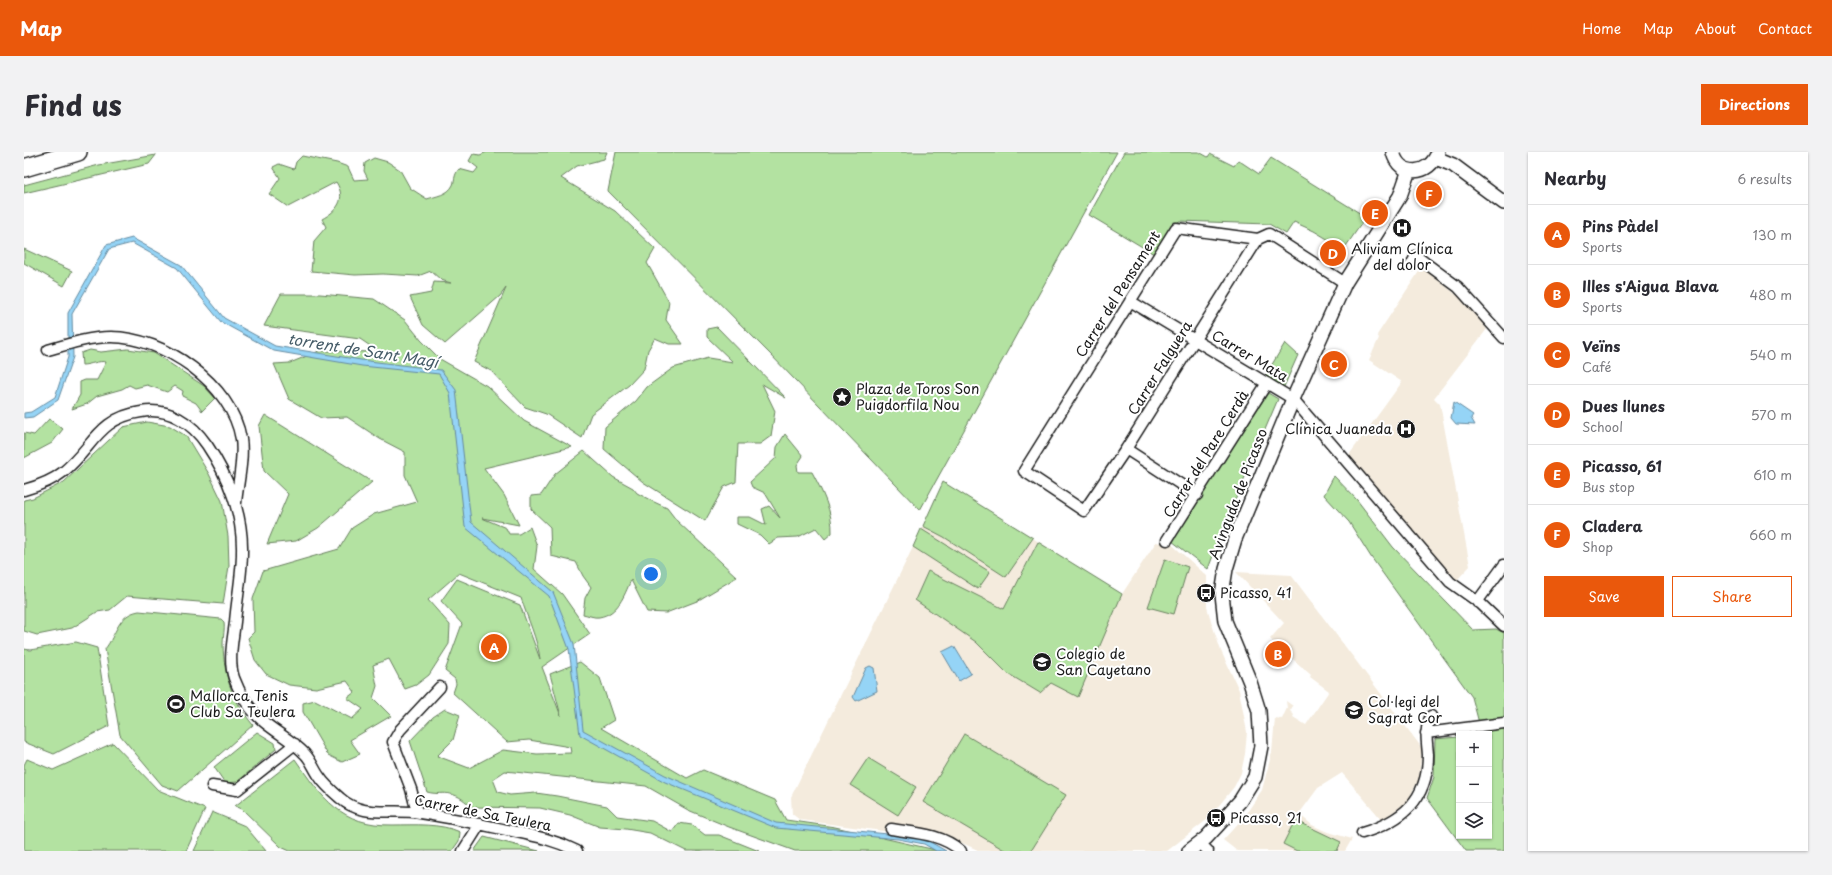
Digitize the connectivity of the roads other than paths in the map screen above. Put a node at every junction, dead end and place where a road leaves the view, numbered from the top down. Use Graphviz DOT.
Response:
graph roads {
  1 [pos="78,152"];
  2 [pos="1393,152"];
  3 [pos="1437,155"];
  4 [pos="24,168"];
  5 [pos="1409,170"];
  6 [pos="1504,203"];
  7 [pos="1258,239"];
  8 [pos="1412,265"];
  9 [pos="1345,283"];
  10 [pos="1130,301"];
  11 [pos="1504,338"];
  12 [pos="1194,339"];
  13 [pos="48,350"];
  14 [pos="1267,383"];
  15 [pos="1293,399"];
  16 [pos="1126,449"];
  17 [pos="240,461"];
  18 [pos="223,471"];
  19 [pos="24,490"];
  20 [pos="1197,495"];
  21 [pos="236,507"];
  22 [pos="1084,511"];
  23 [pos="1168,540"];
  24 [pos="1504,565"];
  25 [pos="1477,602"];
  26 [pos="1504,626"];
  27 [pos="440,687"];
  28 [pos="1431,716"];
  29 [pos="1504,723"];
  30 [pos="1426,733"];
  31 [pos="295,744"];
  32 [pos="212,786"];
  33 [pos="417,812"];
  34 [pos="480,824"];
  35 [pos="891,829"];
  36 [pos="1362,833"];
  37 [pos="1204,847"];
  38 [pos="463,851"];
  39 [pos="577,851"];
  40 [pos="961,851"];
  41 [pos="1189,851"];
  1 -- 4 [label="highway"];
  2 -- 5 [label="street"];
  3 -- 5 [label="street"];
  3 -- 6 [label="street"];
  5 -- 9 [label="street, Avinguda de Picasso"];
  7 -- 9 [label="street, Carrer del Pensament"];
  7 -- 10 [label="street, Carrer del Pensament"];
  7 -- 12 [label="street, Carrer Falguera"];
  8 -- 11 [label="street"];
  9 -- 15 [label="street, Avinguda de Picasso"];
  10 -- 12 [label="street, Carrer Mata"];
  10 -- 22 [label="street, Carrer del Pensament"];
  12 -- 14 [label="street, Carrer Mata"];
  12 -- 16 [label="street, Carrer Falguera"];
  13 -- 17 [label="street"];
  14 -- 15 [label="street, Carrer Mata"];
  14 -- 20 [label="street, Carrer del Pare Cerdà"];
  15 -- 25 [label="street, Carrer Mata"];
  15 -- 37 [label="street, Avinguda de Picasso"];
  16 -- 20 [label="street"];
  16 -- 22 [label="street, Carrer Falguera"];
  17 -- 18 [label="street"];
  17 -- 21 [label="street"];
  18 -- 19 [label="street, Carrer de Sa Teulera"];
  18 -- 21 [label="street, Carrer de Sa Teulera"];
  20 -- 23 [label="street, Carrer del Pare Cerdà"];
  21 -- 31 [label="street, Carrer de Sa Teulera"];
  24 -- 25 [label="street"];
  25 -- 26 [label="street, Carrer Mata"];
  27 -- 33 [label="street"];
  28 -- 30 [label="street"];
  29 -- 30 [label="street"];
  30 -- 36 [label="street"];
  31 -- 32 [label="street"];
  31 -- 33 [label="street, Carrer de Sa Teulera"];
  33 -- 34 [label="street, Carrer de Sa Teulera"];
  34 -- 38 [label="street"];
  34 -- 39 [label="street, Carrer de Sa Teulera"];
  35 -- 40 [label="street"];
  37 -- 41 [label="street, Avinguda de Picasso"];
}
